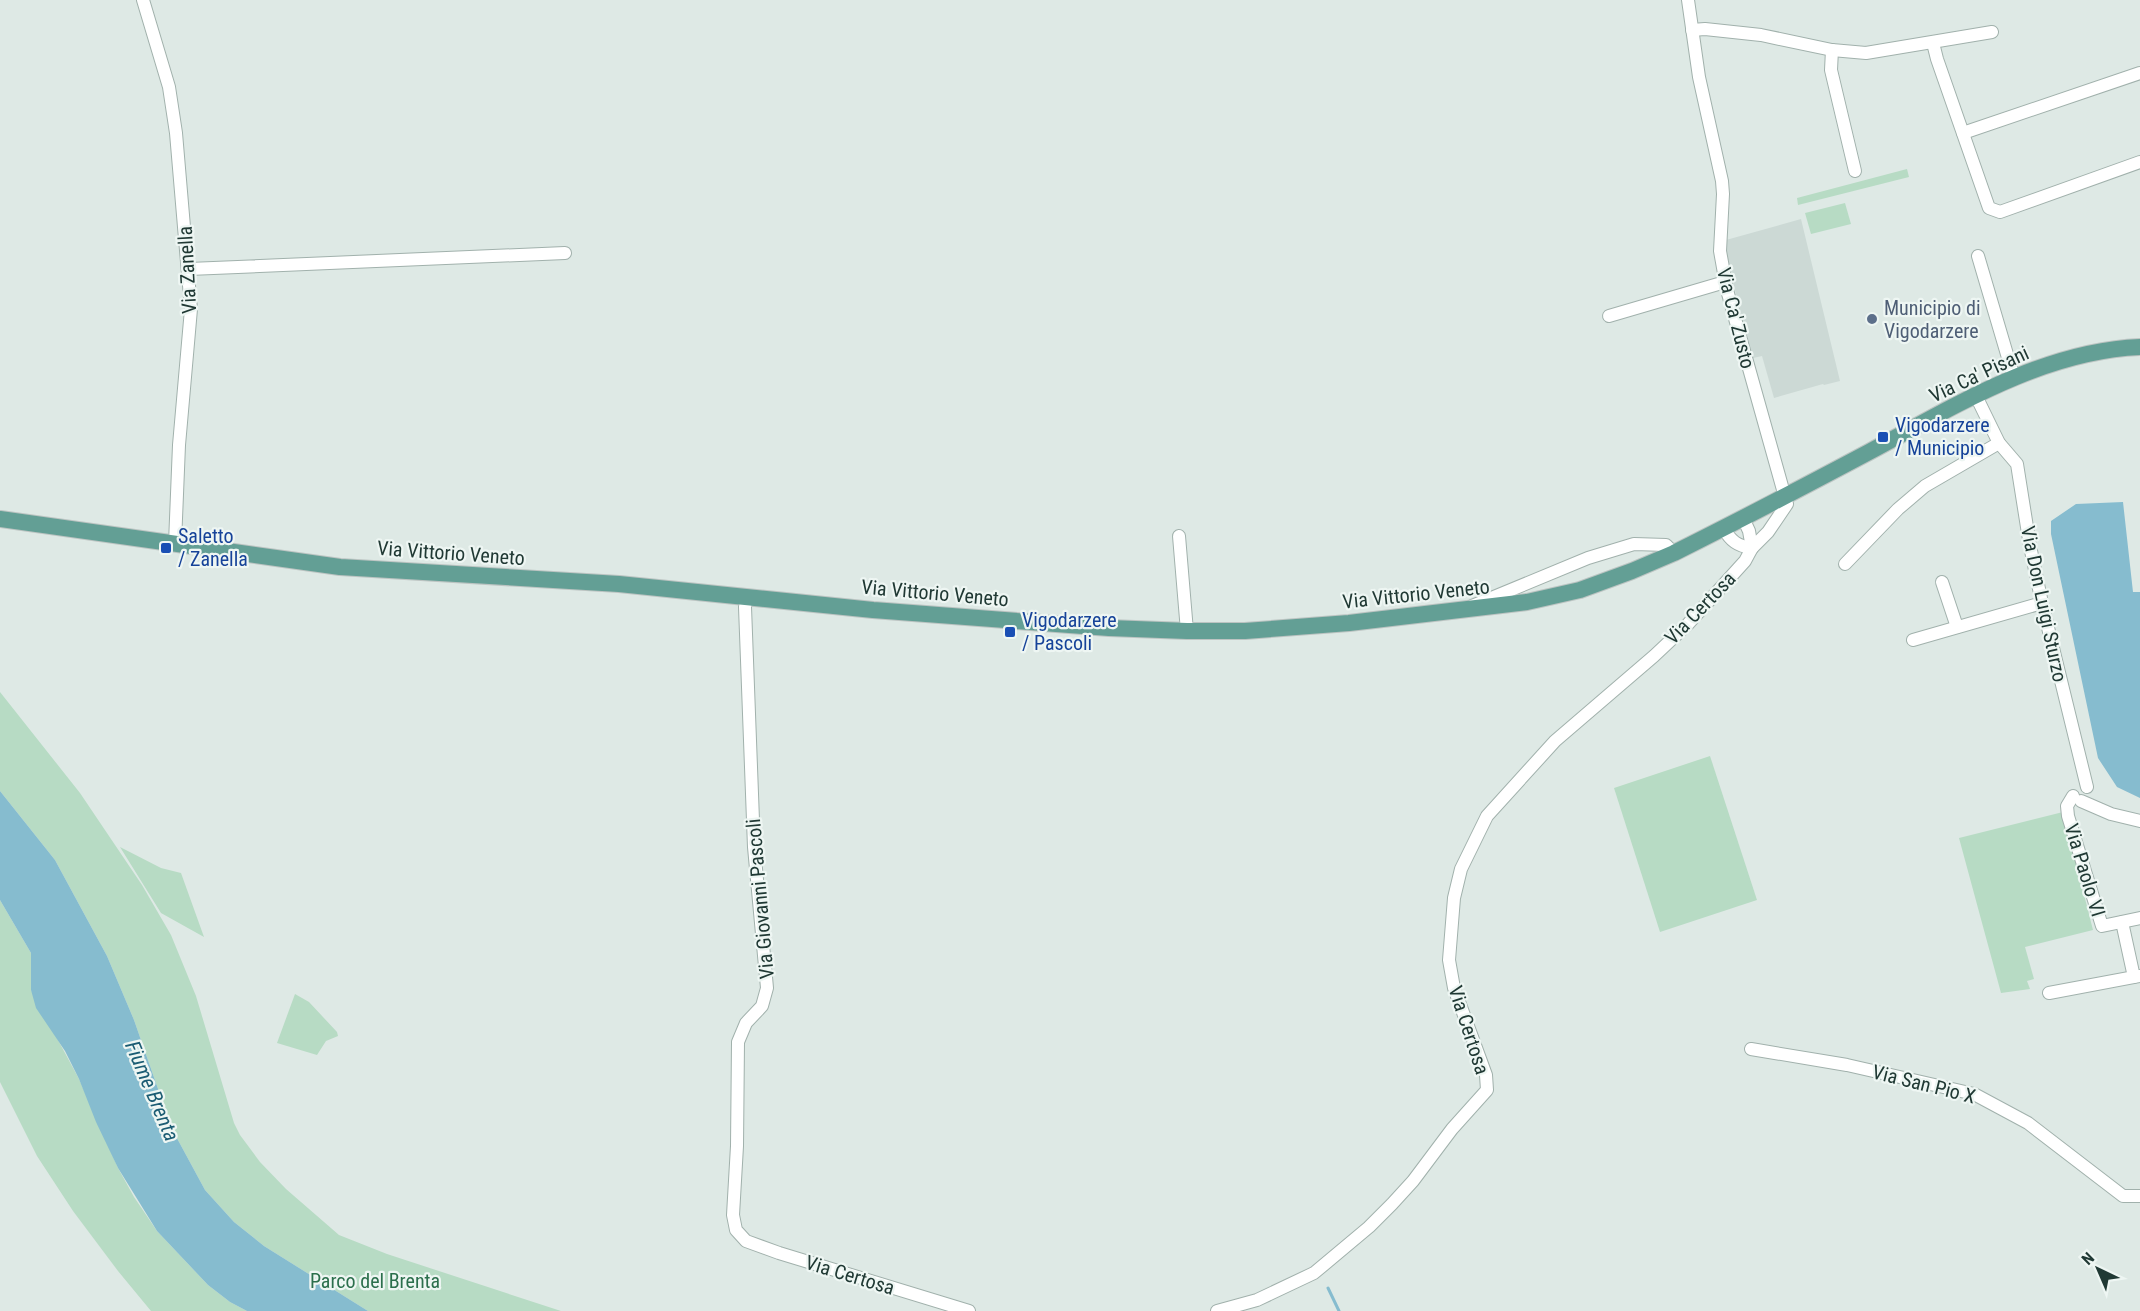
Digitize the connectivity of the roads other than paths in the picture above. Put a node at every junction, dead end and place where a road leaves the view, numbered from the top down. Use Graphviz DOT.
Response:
graph roads {
  1 [pos="144,0"];
  2 [pos="1688,0"];
  3 [pos="1692,30"];
  4 [pos="1992,32"];
  5 [pos="1933,43"];
  6 [pos="1832,50"];
  7 [pos="2140,73"];
  8 [pos="1963,133"];
  9 [pos="2140,162"];
  10 [pos="1855,171"];
  11 [pos="565,253"];
  12 [pos="1978,256"];
  13 [pos="189,269"];
  14 [pos="1725,282"];
  15 [pos="1609,316"];
  16 [pos="2140,347"];
  17 [pos="2014,378"];
  18 [pos="1976,396"];
  19 [pos="2000,442"];
  20 [pos="1813,482"];
  21 [pos="1785,496"];
  22 [pos="1748,515"];
  23 [pos="0,519"];
  24 [pos="1724,528"];
  25 [pos="1179,536"];
  26 [pos="175,543"];
  27 [pos="1756,544"];
  28 [pos="1674,553"];
  29 [pos="1845,564"];
  30 [pos="1942,582"];
  31 [pos="747,596"];
  32 [pos="2043,603"];
  33 [pos="1466,610"];
  34 [pos="1957,627"];
  35 [pos="1187,632"];
  36 [pos="1913,640"];
  37 [pos="2081,793"];
  38 [pos="2140,821"];
  39 [pos="2140,918"];
  40 [pos="2122,922"];
  41 [pos="2137,976"];
  42 [pos="2049,993"];
  43 [pos="1750,1049"];
  44 [pos="2140,1196"];
  45 [pos="736,1230"];
  46 [pos="969,1311"];
  47 [pos="1216,1311"];
  1 -- 13 [label="street, Via Zanella"];
  2 -- 3 [label="street, Via Ca' Zusto"];
  3 -- 6 [label="street"];
  3 -- 14 [label="street, Via Ca' Zusto"];
  4 -- 5 [label="street"];
  5 -- 6 [label="street"];
  5 -- 8 [label="street"];
  6 -- 10 [label="street"];
  7 -- 8 [label="street"];
  8 -- 9 [label="street"];
  11 -- 13 [label="street"];
  12 -- 17 [label="street"];
  13 -- 26 [label="street, Via Zanella"];
  14 -- 15 [label="street"];
  14 -- 21 [label="street, Via Ca' Zusto"];
  16 -- 17 [label="main road, Via Ca' Pisani"];
  17 -- 18 [label="main road, Via Ca' Pisani"];
  18 -- 19 [label="street, Via Don Luigi Sturzo"];
  18 -- 20 [label="main road, Via Ca' Pisani"];
  19 -- 29 [label="street"];
  19 -- 32 [label="street, Via Don Luigi Sturzo"];
  20 -- 21 [label="main road, Via Vittorio Veneto"];
  21 -- 22 [label="main road, Via Vittorio Veneto"];
  21 -- 27 [label="street, Via Certosa"];
  22 -- 24 [label="main road, Via Vittorio Veneto"];
  22 -- 27 [label="street"];
  23 -- 26 [label="main road, Via Vittorio Veneto"];
  24 -- 27 [label="street"];
  24 -- 28 [label="main road, Via Vittorio Veneto"];
  25 -- 35 [label="street"];
  26 -- 31 [label="main road, Via Vittorio Veneto"];
  27 -- 47 [label="street, Via Certosa"];
  28 -- 33 [label="main road, Via Vittorio Veneto"];
  28 -- 33 [label="street"];
  30 -- 34 [label="street"];
  31 -- 35 [label="main road, Via Vittorio Veneto"];
  31 -- 45 [label="street, Via Giovanni Pascoli"];
  32 -- 34 [label="street"];
  32 -- 37 [label="street, Via Don Luigi Sturzo"];
  33 -- 35 [label="main road, Via Vittorio Veneto"];
  34 -- 36 [label="street"];
  37 -- 38 [label="street"];
  37 -- 40 [label="street, Via Paolo VI"];
  39 -- 40 [label="street, Via Paolo VI"];
  40 -- 41 [label="street, Via Paolo VI"];
  41 -- 42 [label="street"];
  43 -- 44 [label="street, Via San Pio X"];
  45 -- 46 [label="street, Via Certosa"];
}
